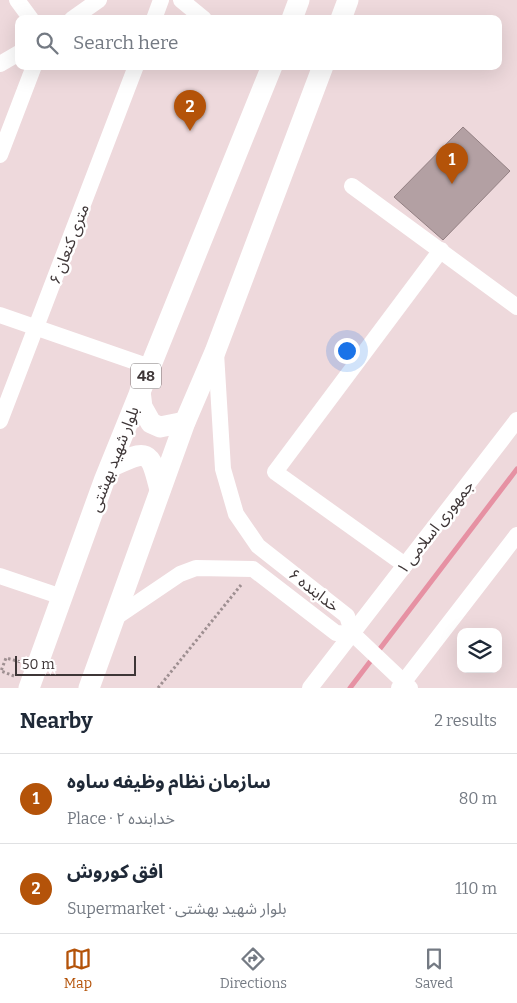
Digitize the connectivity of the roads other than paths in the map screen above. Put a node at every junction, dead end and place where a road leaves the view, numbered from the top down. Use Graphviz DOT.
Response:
graph roads {
  1 [pos="17,0"];
  2 [pos="99,0"];
  3 [pos="162,0"];
  4 [pos="181,0"];
  5 [pos="299,0"];
  6 [pos="348,0"];
  7 [pos="28,15"];
  8 [pos="78,15"];
  9 [pos="156,15"];
  10 [pos="199,15"];
  11 [pos="293,15"];
  12 [pos="342,15"];
  13 [pos="15,55"];
  14 [pos="0,64"];
  15 [pos="32,70"];
  16 [pos="134,70"];
  17 [pos="267,70"];
  18 [pos="322,70"];
  19 [pos="0,155"];
  20 [pos="352,186"];
  21 [pos="441,250"];
  22 [pos="517,307"];
  23 [pos="0,315"];
  24 [pos="38,327"];
  25 [pos="216,352"];
  26 [pos="150,367"];
  27 [pos="140,391"];
  28 [pos="517,420"];
  29 [pos="0,421"];
  30 [pos="185,422"];
  31 [pos="110,466"];
  32 [pos="160,490"];
  33 [pos="517,535"];
  34 [pos="406,565"];
  35 [pos="0,576"];
  36 [pos="62,597"];
  37 [pos="114,618"];
  38 [pos="353,634"];
  39 [pos="404,686"];
  40 [pos="29,688"];
  41 [pos="89,688"];
  42 [pos="310,688"];
  1 -- 7 [label="street"];
  2 -- 8 [label="street"];
  3 -- 9 [label="street"];
  4 -- 10 [label="street"];
  5 -- 11 [label="main road"];
  6 -- 12 [label="main road"];
  13 -- 14 [label="street"];
  15 -- 19 [label="street"];
  16 -- 24 [label="street, ۶ متری کنعان"];
  17 -- 26 [label="main road, بلوار شهید بهشتی / 48"];
  18 -- 25 [label="main road"];
  20 -- 21 [label="street"];
  21 -- 22 [label="street"];
  21 -- 34 [label="street"];
  23 -- 24 [label="street"];
  24 -- 26 [label="street"];
  24 -- 29 [label="street, ۶ متری کنعان"];
  25 -- 30 [label="main road"];
  25 -- 38 [label="street, خدابنده ۶"];
  26 -- 27 [label="main road, بلوار شهید بهشتی / 48"];
  27 -- 30 [label="main road"];
  27 -- 31 [label="main road, بلوار شهید بهشتی / 48"];
  28 -- 34 [label="street, جمهوری اسلامی ۱"];
  30 -- 32 [label="main road"];
  31 -- 32 [label="main road"];
  31 -- 36 [label="main road, بلوار شهید بهشتی / 48"];
  32 -- 37 [label="main road"];
  33 -- 39 [label="street"];
  34 -- 38 [label="street, جمهوری اسلامی ۱"];
  35 -- 36 [label="street"];
  36 -- 40 [label="main road, بلوار شهید بهشتی / 48"];
  37 -- 38 [label="street, خدابنده ۶"];
  37 -- 41 [label="main road"];
  38 -- 39 [label="street"];
  38 -- 42 [label="street, جمهوری اسلامی ۱"];
}
